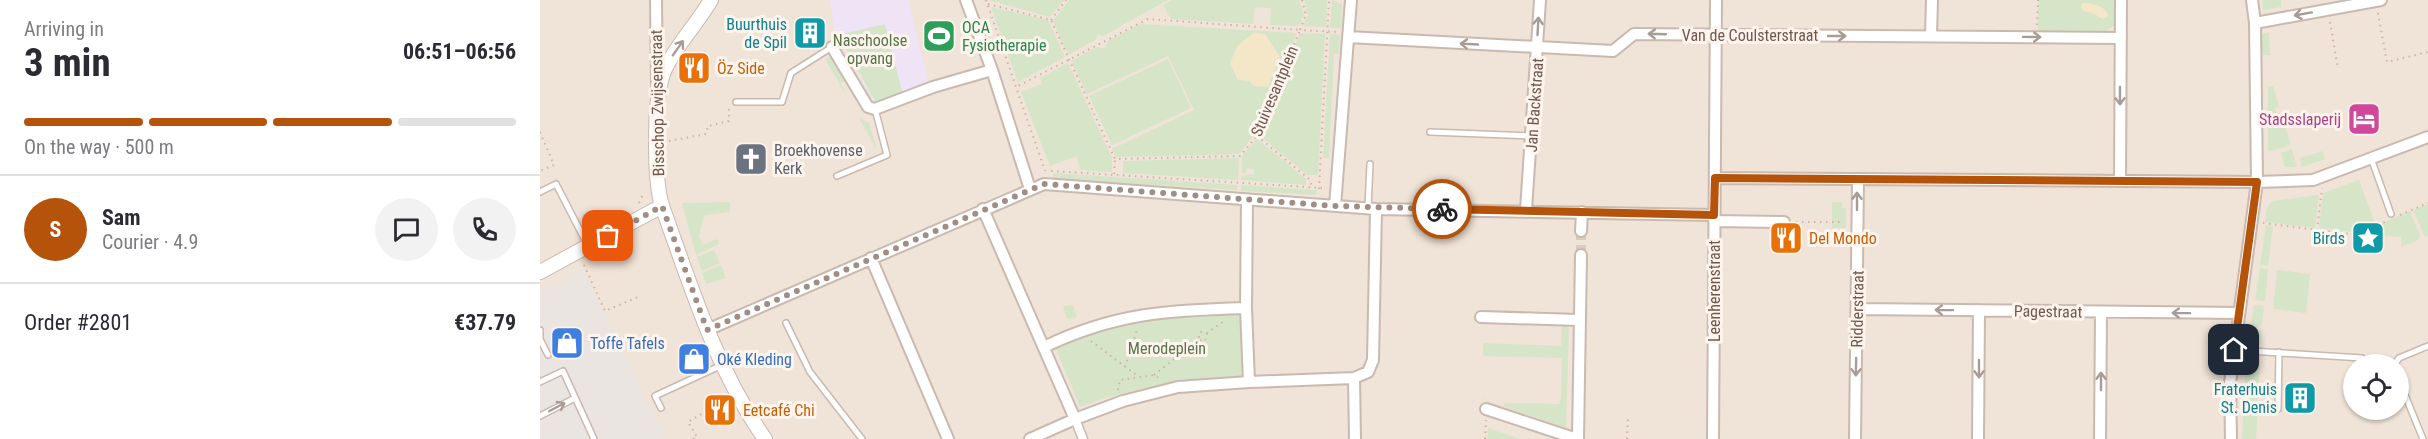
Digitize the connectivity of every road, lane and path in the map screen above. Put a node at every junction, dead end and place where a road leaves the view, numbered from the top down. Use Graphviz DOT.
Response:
graph roads {
  1 [pos="656,0"];
  2 [pos="711,0"];
  3 [pos="966,0"];
  4 [pos="986,0"];
  5 [pos="1066,0"];
  6 [pos="1302,0"];
  7 [pos="1329,0"];
  8 [pos="1351,0"];
  9 [pos="1539,0"];
  10 [pos="1716,0"];
  11 [pos="1932,0"];
  12 [pos="2038,0"];
  13 [pos="2121,0"];
  14 [pos="2252,0"];
  15 [pos="2379,0"];
  16 [pos="988,4"];
  17 [pos="2330,17"];
  18 [pos="1051,20"];
  19 [pos="2255,22"];
  20 [pos="1300,30"];
  21 [pos="1328,32"];
  22 [pos="1348,35"];
  23 [pos="1931,35"];
  24 [pos="1716,36"];
  25 [pos="2037,37"];
  26 [pos="2121,38"];
  27 [pos="832,47"];
  28 [pos="1537,48"];
  29 [pos="2428,52"];
  30 [pos="1068,59"];
  31 [pos="2338,69"];
  32 [pos="992,70"];
  33 [pos="1016,87"];
  34 [pos="658,88"];
  35 [pos="736,102"];
  36 [pos="875,109"];
  37 [pos="540,132"];
  38 [pos="1430,132"];
  39 [pos="1257,136"];
  40 [pos="1532,136"];
  41 [pos="2428,137"];
  42 [pos="657,143"];
  43 [pos="2371,158"];
  44 [pos="1115,159"];
  45 [pos="1370,164"];
  46 [pos="540,171"];
  47 [pos="1114,174"];
  48 [pos="837,176"];
  49 [pos="2324,176"];
  50 [pos="1715,178"];
  51 [pos="1858,179"];
  52 [pos="2120,179"];
  53 [pos="2257,182"];
  54 [pos="1313,188"];
  55 [pos="1030,189"];
  56 [pos="540,192"];
  57 [pos="1247,200"];
  58 [pos="2428,203"];
  59 [pos="662,206"];
  60 [pos="1335,206"];
  61 [pos="1372,208"];
  62 [pos="983,209"];
  63 [pos="1526,210"];
  64 [pos="1582,212"];
  65 [pos="2391,214"];
  66 [pos="1714,218"];
  67 [pos="1784,222"];
  68 [pos="2251,222"];
  69 [pos="1857,223"];
  70 [pos="2317,230"];
  71 [pos="1581,231"];
  72 [pos="583,249"];
  73 [pos="1581,255"];
  74 [pos="871,258"];
  75 [pos="540,272"];
  76 [pos="638,297"];
  77 [pos="1246,308"];
  78 [pos="1857,309"];
  79 [pos="1979,310"];
  80 [pos="2101,312"];
  81 [pos="1142,313"];
  82 [pos="2239,314"];
  83 [pos="1480,317"];
  84 [pos="1579,320"];
  85 [pos="786,323"];
  86 [pos="540,330"];
  87 [pos="707,330"];
  88 [pos="1078,331"];
  89 [pos="1198,340"];
  90 [pos="2428,346"];
  91 [pos="1044,347"];
  92 [pos="2234,350"];
  93 [pos="2279,352"];
  94 [pos="2409,354"];
  95 [pos="548,355"];
  96 [pos="2343,357"];
  97 [pos="722,365"];
  98 [pos="1125,367"];
  99 [pos="1154,375"];
  100 [pos="1139,377"];
  101 [pos="1354,378"];
  102 [pos="540,382"];
  103 [pos="1249,382"];
  104 [pos="1163,391"];
  105 [pos="575,398"];
  106 [pos="1116,403"];
  107 [pos="2409,405"];
  108 [pos="661,408"];
  109 [pos="1486,409"];
  110 [pos="2278,409"];
  111 [pos="706,411"];
  112 [pos="540,416"];
  113 [pos="1629,416"];
  114 [pos="1075,420"];
  115 [pos="594,439"];
  116 [pos="693,439"];
  117 [pos="765,439"];
  118 [pos="862,439"];
  119 [pos="948,439"];
  120 [pos="1030,439"];
  121 [pos="1083,439"];
  122 [pos="1355,439"];
  123 [pos="1485,439"];
  124 [pos="1577,439"];
  125 [pos="1627,439"];
  126 [pos="1713,439"];
  127 [pos="1855,439"];
  128 [pos="1978,439"];
  129 [pos="2100,439"];
  130 [pos="2231,439"];
  131 [pos="2423,439"];
  1 -- 34 [label="street, Bisschop Zwijsenstraat"];
  34 -- 2 [label="street, one-way"];
  3 -- 32 [label="street"];
  4 -- 16 [label="path"];
  5 -- 18 [label="path"];
  6 -- 20 [label="path"];
  7 -- 21 [label="path"];
  8 -- 22 [label="street"];
  28 -- 9 [label="street, Jan Backstraat, one-way"];
  10 -- 24 [label="street, Leenherenstraat"];
  11 -- 23 [label="street"];
  12 -- 25 [label="path"];
  13 -- 26 [label="street"];
  14 -- 19 [label="street"];
  15 -- 19 [label="street, one-way"];
  15 -- 29 [label="path"];
  16 -- 18 [label="path"];
  16 -- 33 [label="path"];
  17 -- 31 [label="path"];
  18 -- 30 [label="path"];
  19 -- 53 [label="street"];
  20 -- 21 [label="path"];
  20 -- 30 [label="path, Stuivesantplein"];
  20 -- 39 [label="path, Stuivesantplein"];
  21 -- 22 [label="path"];
  21 -- 54 [label="path"];
  28 -- 22 [label="street, Van de Coulsterstraat, one-way"];
  22 -- 60 [label="street"];
  24 -- 23 [label="street, Van de Coulsterstraat, one-way"];
  23 -- 25 [label="street, Van de Coulsterstraat, one-way"];
  24 -- 28 [label="street, Van de Coulsterstraat, one-way"];
  24 -- 50 [label="street, Leenherenstraat"];
  25 -- 26 [label="street, Van de Coulsterstraat"];
  26 -- 52 [label="street, one-way"];
  27 -- 35 [label="lane"];
  27 -- 36 [label="street"];
  28 -- 40 [label="street, Jan Backstraat"];
  30 -- 33 [label="path, Stuivesantplein"];
  30 -- 44 [label="path"];
  32 -- 36 [label="street"];
  32 -- 55 [label="street"];
  33 -- 47 [label="path"];
  34 -- 42 [label="street, Bisschop Zwijsenstraat"];
  35 -- 42 [label="path"];
  36 -- 48 [label="lane"];
  37 -- 46 [label="path"];
  38 -- 40 [label="lane"];
  39 -- 44 [label="path, Stuivesantplein"];
  39 -- 54 [label="path"];
  40 -- 63 [label="street, Jan Backstraat"];
  41 -- 43 [label="street"];
  42 -- 59 [label="street, Bisschop Zwijsenstraat"];
  43 -- 49 [label="street"];
  43 -- 65 [label="lane"];
  44 -- 47 [label="path"];
  45 -- 61 [label="lane"];
  47 -- 54 [label="path"];
  49 -- 53 [label="street"];
  49 -- 70 [label="path"];
  50 -- 51 [label="street"];
  50 -- 66 [label="street, Leenherenstraat"];
  51 -- 52 [label="street"];
  69 -- 51 [label="street, Ridderstraat, one-way"];
  52 -- 53 [label="street"];
  53 -- 68 [label="street"];
  55 -- 57 [label="street"];
  55 -- 62 [label="street"];
  56 -- 72 [label="lane"];
  57 -- 60 [label="street"];
  57 -- 77 [label="street"];
  58 -- 70 [label="path"];
  59 -- 72 [label="street"];
  59 -- 87 [label="street, Bisschop Zwijsenstraat"];
  60 -- 61 [label="street"];
  61 -- 63 [label="street"];
  61 -- 101 [label="street"];
  62 -- 74 [label="street"];
  62 -- 91 [label="street"];
  63 -- 64 [label="street"];
  64 -- 66 [label="street"];
  64 -- 71 [label="street"];
  66 -- 67 [label="street"];
  66 -- 126 [label="street, Leenherenstraat"];
  67 -- 69 [label="path"];
  68 -- 70 [label="path"];
  68 -- 82 [label="street"];
  69 -- 78 [label="street, Ridderstraat"];
  72 -- 75 [label="street"];
  72 -- 76 [label="path"];
  73 -- 84 [label="street"];
  74 -- 87 [label="street"];
  74 -- 119 [label="street"];
  77 -- 81 [label="street"];
  77 -- 103 [label="street"];
  79 -- 78 [label="street, Pagestraat, one-way"];
  78 -- 127 [label="street, Ridderstraat, one-way"];
  79 -- 80 [label="street, Pagestraat"];
  79 -- 128 [label="street, one-way"];
  82 -- 80 [label="street, Pagestraat, one-way"];
  129 -- 80 [label="street, one-way"];
  81 -- 88 [label="street"];
  81 -- 98 [label="path"];
  82 -- 92 [label="street"];
  83 -- 84 [label="street"];
  84 -- 124 [label="street"];
  85 -- 118 [label="lane"];
  86 -- 95 [label="lane"];
  87 -- 97 [label="street, Bisschop Zwijsenstraat"];
  88 -- 91 [label="street"];
  88 -- 98 [label="path"];
  89 -- 99 [label="path"];
  90 -- 94 [label="lane"];
  91 -- 114 [label="street"];
  92 -- 93 [label="lane"];
  92 -- 130 [label="street"];
  93 -- 96 [label="lane"];
  93 -- 110 [label="lane"];
  97 -- 108 [label="lane"];
  97 -- 117 [label="street, Bisschop Zwijsenstraat"];
  98 -- 100 [label="path"];
  99 -- 100 [label="path"];
  99 -- 104 [label="path"];
  100 -- 106 [label="path"];
  101 -- 103 [label="street"];
  101 -- 122 [label="street"];
  102 -- 105 [label="lane"];
  103 -- 104 [label="street"];
  104 -- 106 [label="street"];
  112 -- 105 [label="lane, one-way"];
  105 -- 115 [label="lane"];
  106 -- 114 [label="street"];
  107 -- 131 [label="lane"];
  109 -- 123 [label="path"];
  109 -- 124 [label="street"];
  111 -- 116 [label="path"];
  113 -- 125 [label="path"];
  114 -- 120 [label="street"];
  114 -- 121 [label="street"];
}
